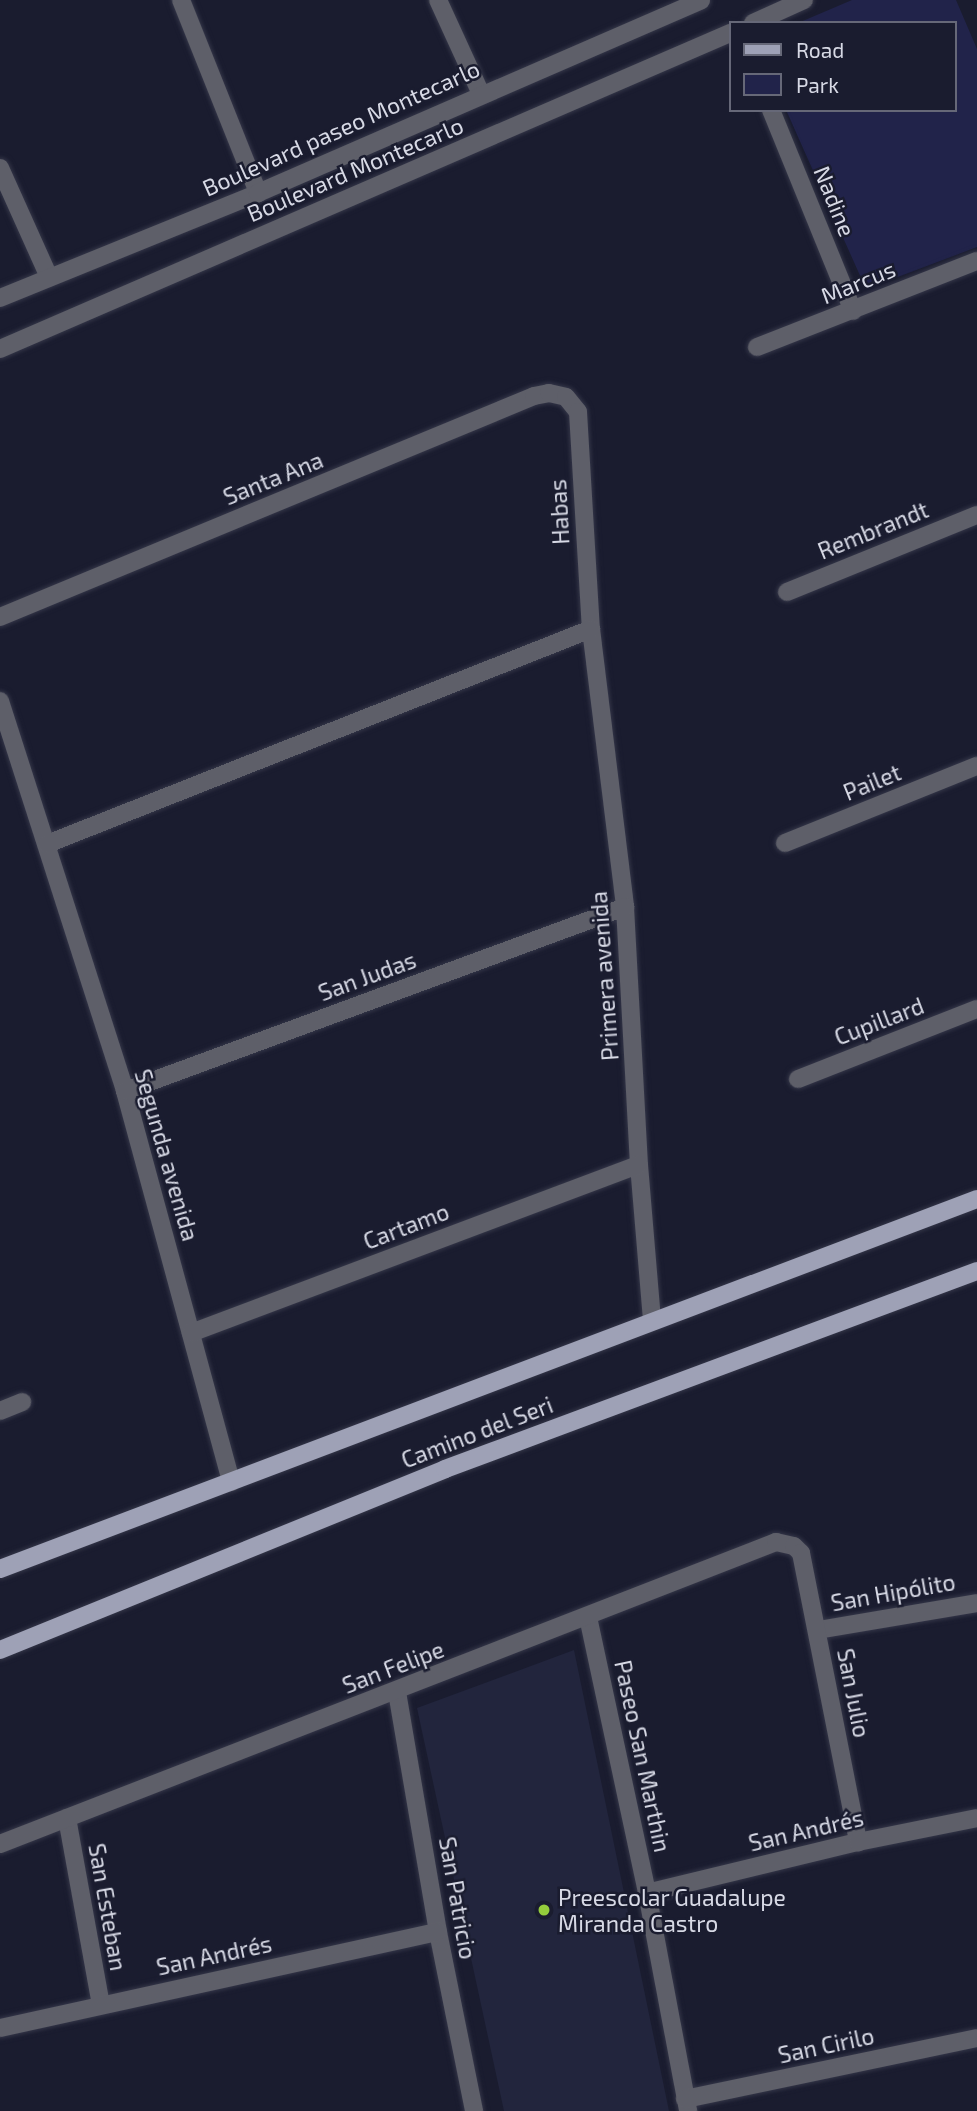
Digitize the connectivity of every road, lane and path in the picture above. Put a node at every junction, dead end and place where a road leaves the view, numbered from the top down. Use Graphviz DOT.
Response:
graph roads {
  1 [pos="181,0"];
  2 [pos="438,0"];
  3 [pos="804,0"];
  4 [pos="693,2"];
  5 [pos="757,21"];
  6 [pos="729,33"];
  7 [pos="477,85"];
  8 [pos="772,112"];
  9 [pos="0,168"];
  10 [pos="255,184"];
  11 [pos="977,261"];
  12 [pos="45,271"];
  13 [pos="0,298"];
  14 [pos="853,311"];
  15 [pos="757,347"];
  16 [pos="0,349"];
  17 [pos="566,397"];
  18 [pos="977,514"];
  19 [pos="787,592"];
  20 [pos="0,617"];
  21 [pos="591,629"];
  22 [pos="0,701"];
  23 [pos="977,766"];
  24 [pos="785,843"];
  25 [pos="47,844"];
  26 [pos="625,907"];
  27 [pos="977,1009"];
  28 [pos="798,1079"];
  29 [pos="125,1091"];
  30 [pos="639,1165"];
  31 [pos="977,1199"];
  32 [pos="973,1275"];
  33 [pos="652,1321"];
  34 [pos="191,1333"];
  35 [pos="23,1402"];
  36 [pos="0,1411"];
  37 [pos="230,1482"];
  38 [pos="802,1553"];
  39 [pos="0,1569"];
  40 [pos="977,1603"];
  41 [pos="588,1617"];
  42 [pos="818,1630"];
  43 [pos="0,1650"];
  44 [pos="397,1692"];
  45 [pos="67,1818"];
  46 [pos="977,1818"];
  47 [pos="858,1842"];
  48 [pos="0,1844"];
  49 [pos="647,1893"];
  50 [pos="438,1932"];
  51 [pos="101,2005"];
  52 [pos="0,2028"];
  53 [pos="977,2038"];
  54 [pos="687,2105"];
  55 [pos="474,2111"];
  1 -- 10 [label="street"];
  2 -- 7 [label="street"];
  3 -- 5 [label="street"];
  4 -- 7 [label="street, Boulevard paseo Montecarlo"];
  6 -- 16 [label="street, Boulevard Montecarlo"];
  7 -- 10 [label="street, Boulevard paseo Montecarlo"];
  8 -- 14 [label="street, Nadine"];
  9 -- 12 [label="street"];
  10 -- 12 [label="street, Boulevard paseo Montecarlo"];
  11 -- 14 [label="street, Marcus"];
  12 -- 13 [label="street, Boulevard paseo Montecarlo"];
  14 -- 15 [label="street, Marcus"];
  17 -- 20 [label="street, Santa Ana"];
  17 -- 21 [label="street, Habas"];
  18 -- 19 [label="street, Rembrandt"];
  21 -- 25 [label="street"];
  21 -- 26 [label="street, Primera avenida"];
  22 -- 25 [label="street"];
  23 -- 24 [label="street, Pailet"];
  25 -- 29 [label="street, Segunda avenida"];
  26 -- 29 [label="street, San Judas"];
  26 -- 30 [label="street, Primera avenida"];
  27 -- 28 [label="street, Cupillard"];
  29 -- 34 [label="street, Segunda avenida"];
  30 -- 33 [label="street, Primera avenida"];
  30 -- 34 [label="street, Cartamo"];
  31 -- 33 [label="main road, Camino del Seri"];
  32 -- 43 [label="main road, Camino del Seri"];
  33 -- 37 [label="main road, Camino del Seri"];
  34 -- 37 [label="street, Segunda avenida"];
  35 -- 36 [label="street"];
  37 -- 39 [label="main road, Camino del Seri"];
  38 -- 41 [label="street, San Felipe"];
  38 -- 42 [label="street, San Julio"];
  40 -- 42 [label="street, San Hipólito"];
  41 -- 44 [label="street, San Felipe"];
  41 -- 49 [label="street, Paseo San Marthin"];
  42 -- 47 [label="street, San Julio"];
  44 -- 45 [label="street, San Felipe"];
  44 -- 50 [label="street, San Patricio"];
  45 -- 48 [label="street, San Felipe"];
  45 -- 51 [label="street, San Esteban"];
  46 -- 47 [label="street, San Andrés"];
  47 -- 49 [label="street, San Andrés"];
  49 -- 54 [label="street, Paseo San Marthin"];
  50 -- 51 [label="street, San Andrés"];
  50 -- 55 [label="street, San Patricio"];
  51 -- 52 [label="street, San Andrés"];
  53 -- 54 [label="street, San Cirilo"];
}
